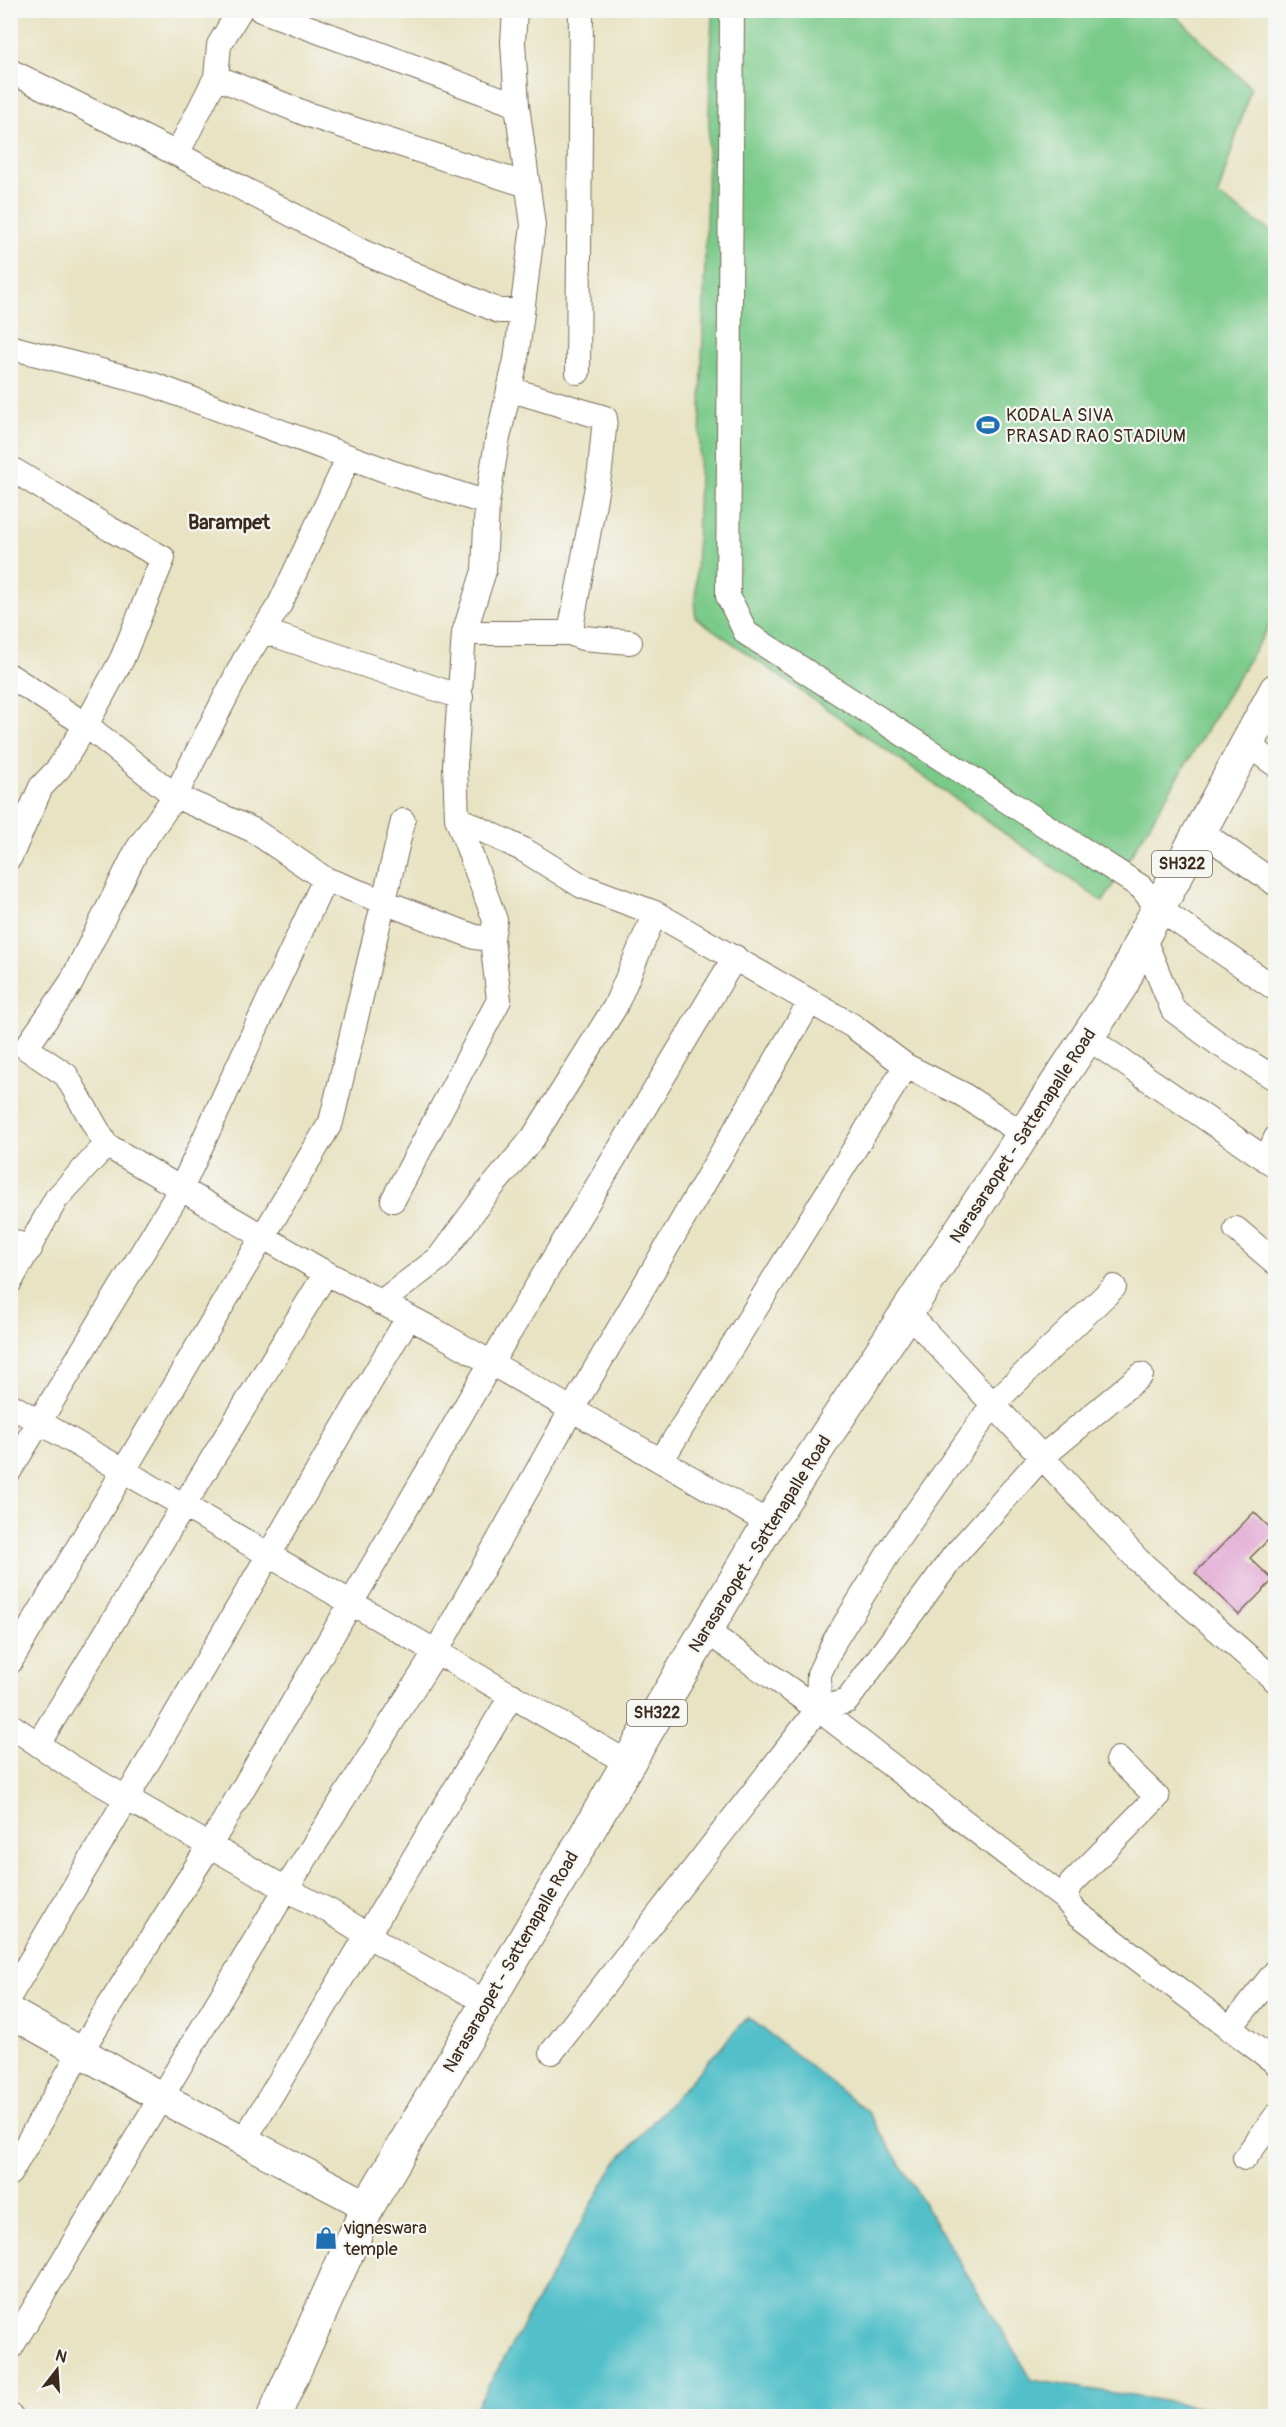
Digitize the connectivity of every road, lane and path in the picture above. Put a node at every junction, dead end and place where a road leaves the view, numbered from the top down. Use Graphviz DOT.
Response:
graph roads {
  1 [pos="240,10"];
  2 [pos="261,10"];
  3 [pos="515,10"];
  4 [pos="581,10"];
  5 [pos="732,10"];
  6 [pos="10,71"];
  7 [pos="216,77"];
  8 [pos="517,105"];
  9 [pos="177,154"];
  10 [pos="527,185"];
  11 [pos="522,311"];
  12 [pos="10,347"];
  13 [pos="578,372"];
  14 [pos="509,389"];
  15 [pos="349,457"];
  16 [pos="10,468"];
  17 [pos="487,503"];
  18 [pos="263,631"];
  19 [pos="464,633"];
  20 [pos="570,633"];
  21 [pos="630,642"];
  22 [pos="10,676"];
  23 [pos="1275,690"];
  24 [pos="461,697"];
  25 [pos="86,725"];
  26 [pos="1247,744"];
  27 [pos="1275,765"];
  28 [pos="175,796"];
  29 [pos="457,818"];
  30 [pos="403,821"];
  31 [pos="1200,831"];
  32 [pos="10,857"];
  33 [pos="325,879"];
  34 [pos="1275,884"];
  35 [pos="382,902"];
  36 [pos="655,913"];
  37 [pos="1151,923"];
  38 [pos="492,939"];
  39 [pos="735,957"];
  40 [pos="1275,989"];
  41 [pos="810,1002"];
  42 [pos="1088,1038"];
  43 [pos="18,1043"];
  44 [pos="906,1066"];
  45 [pos="1275,1079"];
  46 [pos="1025,1135"];
  47 [pos="106,1145"];
  48 [pos="1272,1154"];
  49 [pos="182,1187"];
  50 [pos="393,1200"];
  51 [pos="1236,1228"];
  52 [pos="264,1237"];
  53 [pos="20,1245"];
  54 [pos="1275,1263"];
  55 [pos="326,1273"];
  56 [pos="10,1282"];
  57 [pos="1114,1287"];
  58 [pos="380,1303"];
  59 [pos="908,1312"];
  60 [pos="408,1318"];
  61 [pos="490,1363"];
  62 [pos="1141,1375"];
  63 [pos="994,1403"];
  64 [pos="10,1405"];
  65 [pos="572,1409"];
  66 [pos="39,1422"];
  67 [pos="1041,1458"];
  68 [pos="661,1461"];
  69 [pos="10,1470"];
  70 [pos="123,1470"];
  71 [pos="183,1505"];
  72 [pos="769,1523"];
  73 [pos="268,1554"];
  74 [pos="351,1602"];
  75 [pos="706,1630"];
  76 [pos="436,1652"];
  77 [pos="10,1662"];
  78 [pos="1275,1680"];
  79 [pos="512,1695"];
  80 [pos="818,1709"];
  81 [pos="10,1725"];
  82 [pos="38,1744"];
  83 [pos="1118,1759"];
  84 [pos="628,1762"];
  85 [pos="128,1799"];
  86 [pos="210,1845"];
  87 [pos="286,1889"];
  88 [pos="1065,1899"];
  89 [pos="368,1935"];
  90 [pos="1275,1971"];
  91 [pos="10,1995"];
  92 [pos="487,2003"];
  93 [pos="10,2012"];
  94 [pos="1229,2029"];
  95 [pos="81,2051"];
  96 [pos="552,2052"];
  97 [pos="1275,2063"];
  98 [pos="162,2098"];
  99 [pos="1275,2116"];
  100 [pos="243,2142"];
  101 [pos="1245,2158"];
  102 [pos="10,2173"];
  103 [pos="368,2206"];
  104 [pos="10,2349"];
  105 [pos="274,2416"];
  1 -- 7 [label="street"];
  2 -- 8 [label="street"];
  3 -- 8 [label="street"];
  4 -- 13 [label="street"];
  5 -- 37 [label="street"];
  6 -- 9 [label="street"];
  7 -- 9 [label="street"];
  7 -- 10 [label="street"];
  8 -- 10 [label="street"];
  9 -- 11 [label="street"];
  10 -- 11 [label="street"];
  11 -- 14 [label="street"];
  12 -- 15 [label="street"];
  14 -- 17 [label="street"];
  14 -- 20 [label="street"];
  15 -- 17 [label="street"];
  15 -- 18 [label="street"];
  16 -- 25 [label="street"];
  17 -- 19 [label="street"];
  18 -- 24 [label="street"];
  18 -- 28 [label="street"];
  19 -- 20 [label="street"];
  19 -- 24 [label="street"];
  20 -- 21 [label="street"];
  22 -- 25 [label="street"];
  23 -- 26 [label="main road, Narasaraopet - Sattenapalle Road / SH322"];
  24 -- 29 [label="street"];
  25 -- 28 [label="street"];
  25 -- 32 [label="street"];
  26 -- 27 [label="street"];
  26 -- 31 [label="main road, Narasaraopet - Sattenapalle Road / SH322"];
  28 -- 33 [label="street"];
  28 -- 43 [label="street"];
  29 -- 36 [label="street"];
  29 -- 38 [label="street"];
  30 -- 35 [label="street"];
  31 -- 34 [label="street"];
  31 -- 37 [label="main road, Narasaraopet - Sattenapalle Road / SH322"];
  33 -- 35 [label="street"];
  33 -- 49 [label="street"];
  35 -- 38 [label="street"];
  35 -- 52 [label="street"];
  36 -- 39 [label="street"];
  36 -- 58 [label="street"];
  37 -- 40 [label="street"];
  37 -- 42 [label="main road, Narasaraopet - Sattenapalle Road / SH322"];
  37 -- 45 [label="street"];
  38 -- 50 [label="street"];
  39 -- 41 [label="street"];
  39 -- 61 [label="street"];
  41 -- 44 [label="street"];
  41 -- 65 [label="street"];
  42 -- 46 [label="main road, Narasaraopet - Sattenapalle Road / SH322"];
  42 -- 48 [label="street"];
  43 -- 47 [label="street"];
  44 -- 46 [label="street"];
  44 -- 68 [label="street"];
  46 -- 59 [label="main road, Narasaraopet - Sattenapalle Road / SH322"];
  47 -- 49 [label="street"];
  47 -- 53 [label="street"];
  49 -- 52 [label="street"];
  49 -- 66 [label="street"];
  51 -- 54 [label="street"];
  52 -- 55 [label="street"];
  52 -- 70 [label="street"];
  53 -- 56 [label="street"];
  55 -- 58 [label="street"];
  55 -- 71 [label="street"];
  57 -- 63 [label="street"];
  58 -- 60 [label="street"];
  59 -- 63 [label="street"];
  59 -- 72 [label="main road, Narasaraopet - Sattenapalle Road / SH322"];
  60 -- 61 [label="street"];
  60 -- 73 [label="street"];
  61 -- 65 [label="street"];
  61 -- 74 [label="street"];
  62 -- 67 [label="street"];
  63 -- 67 [label="street"];
  63 -- 80 [label="street"];
  64 -- 66 [label="street"];
  65 -- 68 [label="street"];
  65 -- 76 [label="street"];
  66 -- 69 [label="street"];
  66 -- 70 [label="street"];
  67 -- 78 [label="street"];
  67 -- 80 [label="street"];
  68 -- 72 [label="street"];
  70 -- 71 [label="street"];
  70 -- 77 [label="street"];
  71 -- 73 [label="street"];
  71 -- 82 [label="street"];
  72 -- 75 [label="main road, Narasaraopet - Sattenapalle Road / SH322"];
  73 -- 74 [label="street"];
  73 -- 85 [label="street"];
  74 -- 76 [label="street"];
  74 -- 86 [label="street"];
  75 -- 80 [label="street"];
  75 -- 84 [label="main road, Narasaraopet - Sattenapalle Road / SH322"];
  76 -- 79 [label="street"];
  76 -- 87 [label="street"];
  79 -- 84 [label="street"];
  79 -- 89 [label="street"];
  80 -- 88 [label="street"];
  80 -- 96 [label="street"];
  81 -- 82 [label="street"];
  82 -- 85 [label="street"];
  83 -- 88 [label="street"];
  84 -- 92 [label="main road, Narasaraopet - Sattenapalle Road / SH322"];
  85 -- 86 [label="street"];
  85 -- 91 [label="street"];
  86 -- 87 [label="street"];
  86 -- 95 [label="street"];
  87 -- 89 [label="street"];
  87 -- 98 [label="street"];
  88 -- 94 [label="street"];
  89 -- 92 [label="street"];
  89 -- 100 [label="street"];
  90 -- 94 [label="street"];
  92 -- 103 [label="main road, Narasaraopet - Sattenapalle Road / SH322"];
  93 -- 95 [label="street"];
  94 -- 97 [label="street"];
  95 -- 98 [label="street"];
  95 -- 102 [label="street"];
  98 -- 100 [label="street"];
  98 -- 104 [label="street"];
  99 -- 101 [label="street"];
  100 -- 103 [label="street"];
  103 -- 105 [label="main road, Narasaraopet - Sattenapalle Road / SH322"];
}
